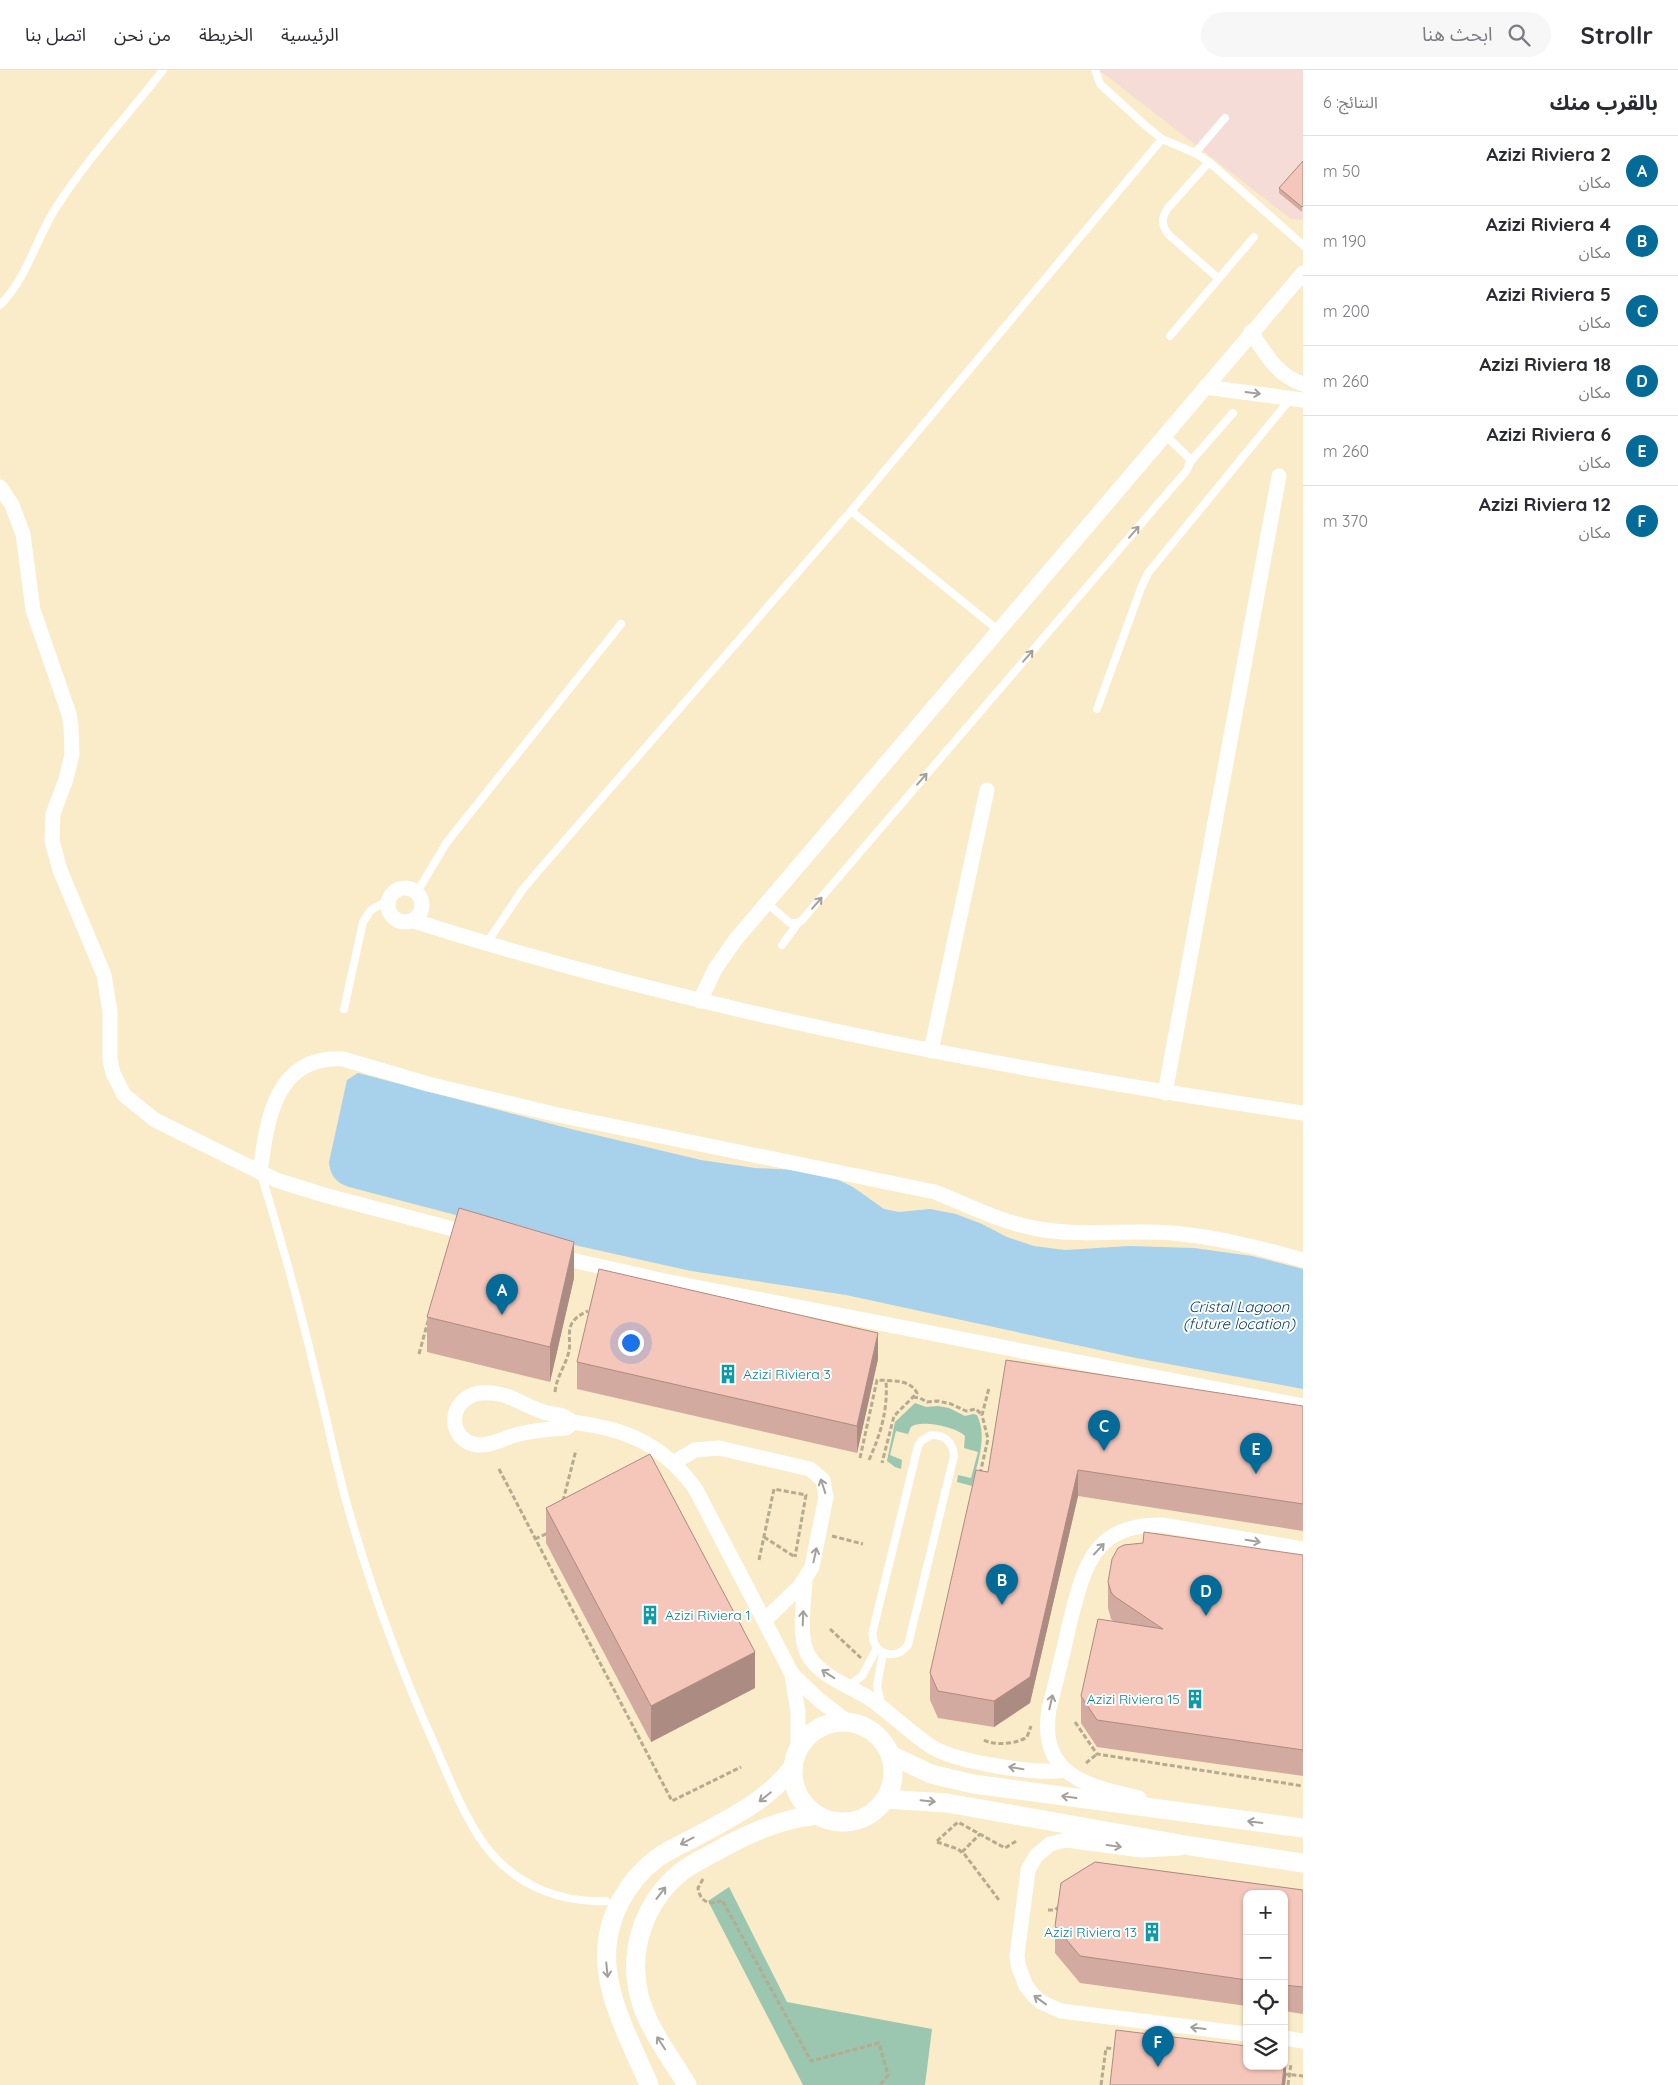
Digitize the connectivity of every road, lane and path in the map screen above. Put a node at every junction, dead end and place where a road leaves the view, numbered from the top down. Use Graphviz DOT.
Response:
graph roads {
  1 [pos="164,70"];
  2 [pos="1095,70"];
  3 [pos="1225,118"];
  4 [pos="1162,139"];
  5 [pos="1196,153"];
  6 [pos="1209,162"];
  7 [pos="1254,237"];
  8 [pos="1303,245"];
  9 [pos="1303,273"];
  10 [pos="1218,278"];
  11 [pos="0,305"];
  12 [pos="1251,332"];
  13 [pos="1170,336"];
  14 [pos="1303,384"];
  15 [pos="1205,387"];
  16 [pos="1297,399"];
  17 [pos="1234,413"];
  18 [pos="1165,435"];
  19 [pos="1190,462"];
  20 [pos="1279,476"];
  21 [pos="0,487"];
  22 [pos="851,511"];
  23 [pos="621,624"];
  24 [pos="998,630"];
  25 [pos="1097,708"];
  26 [pos="987,790"];
  27 [pos="417,892"];
  28 [pos="389,900"];
  29 [pos="767,903"];
  30 [pos="414,921"];
  31 [pos="798,922"];
  32 [pos="486,944"];
  33 [pos="782,945"];
  34 [pos="700,1002"];
  35 [pos="344,1009"];
  36 [pos="931,1050"];
  37 [pos="1165,1093"];
  38 [pos="1303,1114"];
  39 [pos="260,1172"];
  40 [pos="486,1238"];
  41 [pos="539,1252"];
  42 [pos="1303,1260"];
  43 [pos="588,1312"];
  44 [pos="429,1315"];
  45 [pos="419,1354"];
  46 [pos="886,1380"];
  47 [pos="989,1388"];
  48 [pos="555,1392"];
  49 [pos="913,1397"];
  50 [pos="1303,1406"];
  51 [pos="982,1415"];
  52 [pos="570,1422"];
  53 [pos="576,1450"];
  54 [pos="860,1458"];
  55 [pos="869,1460"];
  56 [pos="674,1463"];
  57 [pos="882,1463"];
  58 [pos="499,1469"];
  59 [pos="978,1481"];
  60 [pos="563,1502"];
  61 [pos="549,1532"];
  62 [pos="830,1536"];
  63 [pos="764,1537"];
  64 [pos="535,1539"];
  65 [pos="862,1544"];
  66 [pos="1303,1549"];
  67 [pos="795,1557"];
  68 [pos="759,1560"];
  69 [pos="800,1561"];
  70 [pos="805,1580"];
  71 [pos="765,1620"];
  72 [pos="830,1629"];
  73 [pos="880,1651"];
  74 [pos="869,1665"];
  75 [pos="792,1674"];
  76 [pos="848,1686"];
  77 [pos="884,1709"];
  78 [pos="1033,1719"];
  79 [pos="848,1722"];
  80 [pos="1075,1722"];
  81 [pos="984,1740"];
  82 [pos="1098,1754"];
  83 [pos="891,1755"];
  84 [pos="795,1759"];
  85 [pos="1086,1763"];
  86 [pos="741,1768"];
  87 [pos="1065,1770"];
  88 [pos="1303,1786"];
  89 [pos="886,1799"];
  90 [pos="1187,1813"];
  91 [pos="817,1816"];
  92 [pos="1303,1828"];
  93 [pos="980,1834"];
  94 [pos="1018,1840"];
  95 [pos="1191,1846"];
  96 [pos="962,1852"];
  97 [pos="1303,1863"];
  98 [pos="705,1877"];
  99 [pos="999,1900"];
  100 [pos="606,1901"];
  101 [pos="1062,1904"];
  102 [pos="1048,1910"];
  103 [pos="1243,2034"];
  104 [pos="1288,2039"];
  105 [pos="1303,2041"];
  106 [pos="1125,2050"];
  107 [pos="1290,2064"];
  108 [pos="1280,2073"];
  109 [pos="1289,2075"];
  110 [pos="1303,2076"];
  111 [pos="649,2085"];
  112 [pos="687,2085"];
  113 [pos="880,2085"];
  114 [pos="1101,2085"];
  115 [pos="1288,2085"];
  1 -- 11 [label="lane"];
  2 -- 4 [label="lane"];
  3 -- 5 [label="lane"];
  4 -- 5 [label="lane"];
  4 -- 22 [label="lane"];
  5 -- 6 [label="lane"];
  6 -- 8 [label="lane"];
  6 -- 10 [label="lane"];
  7 -- 10 [label="lane"];
  9 -- 12 [label="street"];
  10 -- 13 [label="lane"];
  12 -- 14 [label="street"];
  12 -- 15 [label="street"];
  15 -- 16 [label="street, one-way"];
  15 -- 18 [label="street"];
  16 -- 25 [label="lane"];
  17 -- 19 [label="lane"];
  18 -- 19 [label="lane"];
  18 -- 24 [label="street"];
  31 -- 19 [label="lane, one-way"];
  20 -- 37 [label="street"];
  21 -- 39 [label="street"];
  22 -- 24 [label="lane"];
  22 -- 32 [label="lane"];
  23 -- 27 [label="lane"];
  24 -- 29 [label="street"];
  26 -- 36 [label="street"];
  27 -- 28 [label="street"];
  27 -- 30 [label="street"];
  28 -- 30 [label="street"];
  28 -- 35 [label="lane"];
  29 -- 31 [label="lane"];
  29 -- 34 [label="street"];
  30 -- 32 [label="street"];
  31 -- 33 [label="lane"];
  32 -- 34 [label="street"];
  34 -- 36 [label="street"];
  36 -- 37 [label="street"];
  37 -- 38 [label="street"];
  39 -- 40 [label="street"];
  39 -- 42 [label="street"];
  39 -- 100 [label="lane"];
  41 -- 50 [label="street"];
  43 -- 48 [label="path"];
  44 -- 45 [label="path"];
  46 -- 49 [label="path"];
  46 -- 54 [label="path"];
  46 -- 55 [label="path"];
  47 -- 51 [label="path"];
  49 -- 51 [label="path"];
  49 -- 57 [label="path"];
  51 -- 59 [label="path"];
  52 -- 52 [label="street"];
  52 -- 56 [label="street"];
  53 -- 60 [label="path"];
  70 -- 56 [label="street, one-way"];
  56 -- 71 [label="street"];
  58 -- 64 [label="path"];
  61 -- 64 [label="path"];
  62 -- 65 [label="path"];
  63 -- 67 [label="path"];
  63 -- 67 [label="path"];
  63 -- 68 [label="path"];
  64 -- 86 [label="path"];
  87 -- 66 [label="street, one-way"];
  67 -- 69 [label="path"];
  70 -- 71 [label="street"];
  76 -- 70 [label="street, one-way"];
  71 -- 75 [label="street"];
  72 -- 74 [label="path"];
  73 -- 73 [label="lane"];
  73 -- 74 [label="lane"];
  73 -- 77 [label="lane"];
  74 -- 76 [label="lane"];
  75 -- 79 [label="street"];
  75 -- 84 [label="street"];
  76 -- 77 [label="street"];
  87 -- 77 [label="street, one-way"];
  78 -- 81 [label="path"];
  79 -- 83 [label="street"];
  79 -- 84 [label="street"];
  80 -- 82 [label="path"];
  82 -- 85 [label="path"];
  82 -- 88 [label="path"];
  83 -- 89 [label="street"];
  90 -- 83 [label="street, one-way"];
  84 -- 91 [label="street"];
  84 -- 111 [label="street, one-way"];
  87 -- 90 [label="street"];
  89 -- 91 [label="street"];
  89 -- 95 [label="street, one-way"];
  92 -- 90 [label="street, one-way"];
  112 -- 91 [label="street, one-way"];
  93 -- 94 [label="path"];
  93 -- 96 [label="path"];
  93 -- 96 [label="path"];
  95 -- 97 [label="street"];
  103 -- 95 [label="street, one-way"];
  96 -- 99 [label="path"];
  98 -- 113 [label="path"];
  101 -- 102 [label="path"];
  104 -- 105 [label="street"];
  106 -- 114 [label="path"];
  107 -- 109 [label="path"];
  108 -- 109 [label="path"];
  109 -- 110 [label="path"];
  109 -- 115 [label="path"];
}
